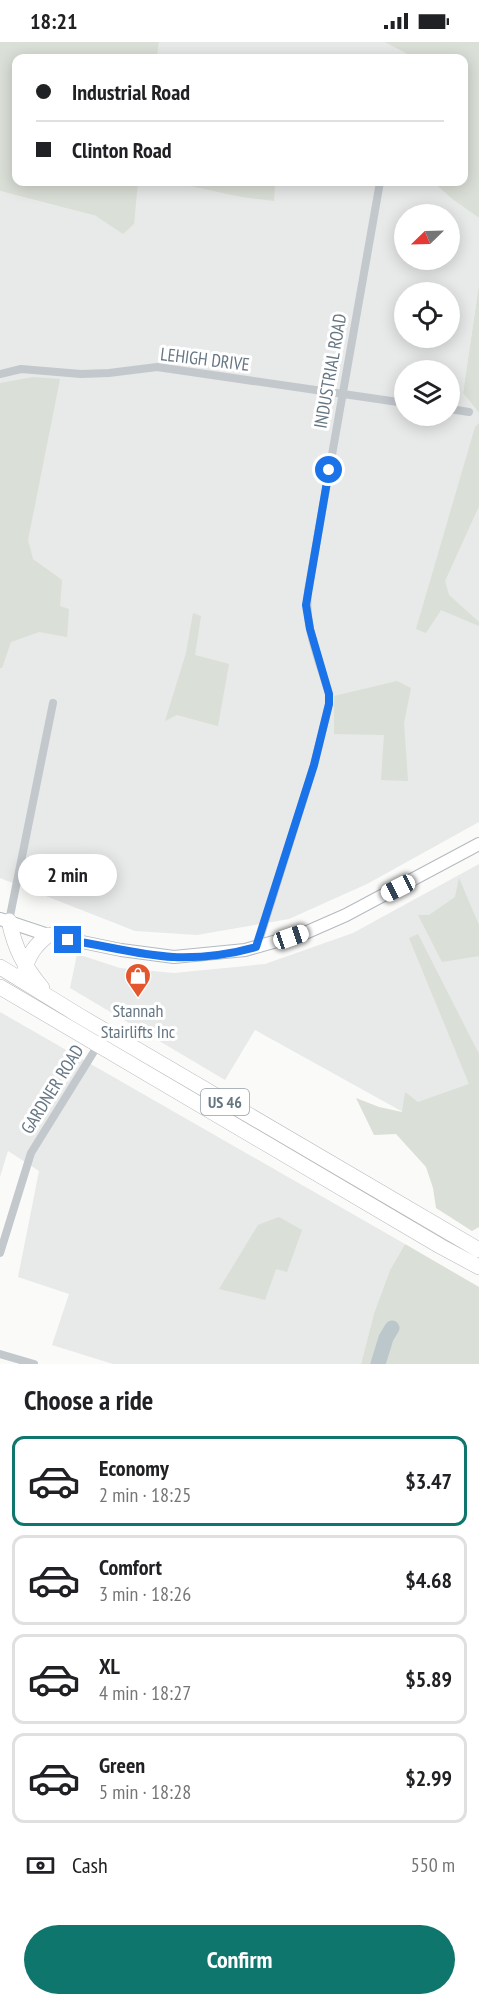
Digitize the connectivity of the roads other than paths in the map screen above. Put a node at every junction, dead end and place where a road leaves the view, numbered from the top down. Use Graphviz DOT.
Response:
graph roads {
  1 [pos="379,186"];
  2 [pos="0,374"];
  3 [pos="342,394"];
  4 [pos="394,401"];
  5 [pos="460,411"];
  6 [pos="469,412"];
  7 [pos="53,703"];
  8 [pos="479,844"];
  9 [pos="3,918"];
  10 [pos="48,935"];
  11 [pos="256,947"];
  12 [pos="0,967"];
  13 [pos="25,968"];
  14 [pos="0,987"];
  15 [pos="78,1015"];
  16 [pos="98,1045"];
  17 [pos="479,1250"];
  18 [pos="0,1253"];
  19 [pos="479,1267"];
  20 [pos="0,1354"];
  21 [pos="34,1364"];
  1 -- 3 [label="street, INDUSTRIAL ROAD"];
  2 -- 3 [label="street, LEHIGH DRIVE"];
  3 -- 4 [label="street, LEHIGH DRIVE"];
  3 -- 11 [label="street, INDUSTRIAL ROAD"];
  5 -- 6 [label="street"];
  7 -- 9 [label="street"];
  8 -- 11 [label="street"];
  9 -- 10 [label="street"];
  9 -- 13 [label="highway"];
  10 -- 11 [label="street"];
  10 -- 13 [label="highway"];
  12 -- 15 [label="highway, US 46"];
  13 -- 15 [label="highway"];
  14 -- 16 [label="highway, US 46"];
  15 -- 17 [label="highway, US 46"];
  16 -- 18 [label="street, GARDNER ROAD"];
  16 -- 19 [label="highway, US 46"];
  20 -- 21 [label="street"];
}
